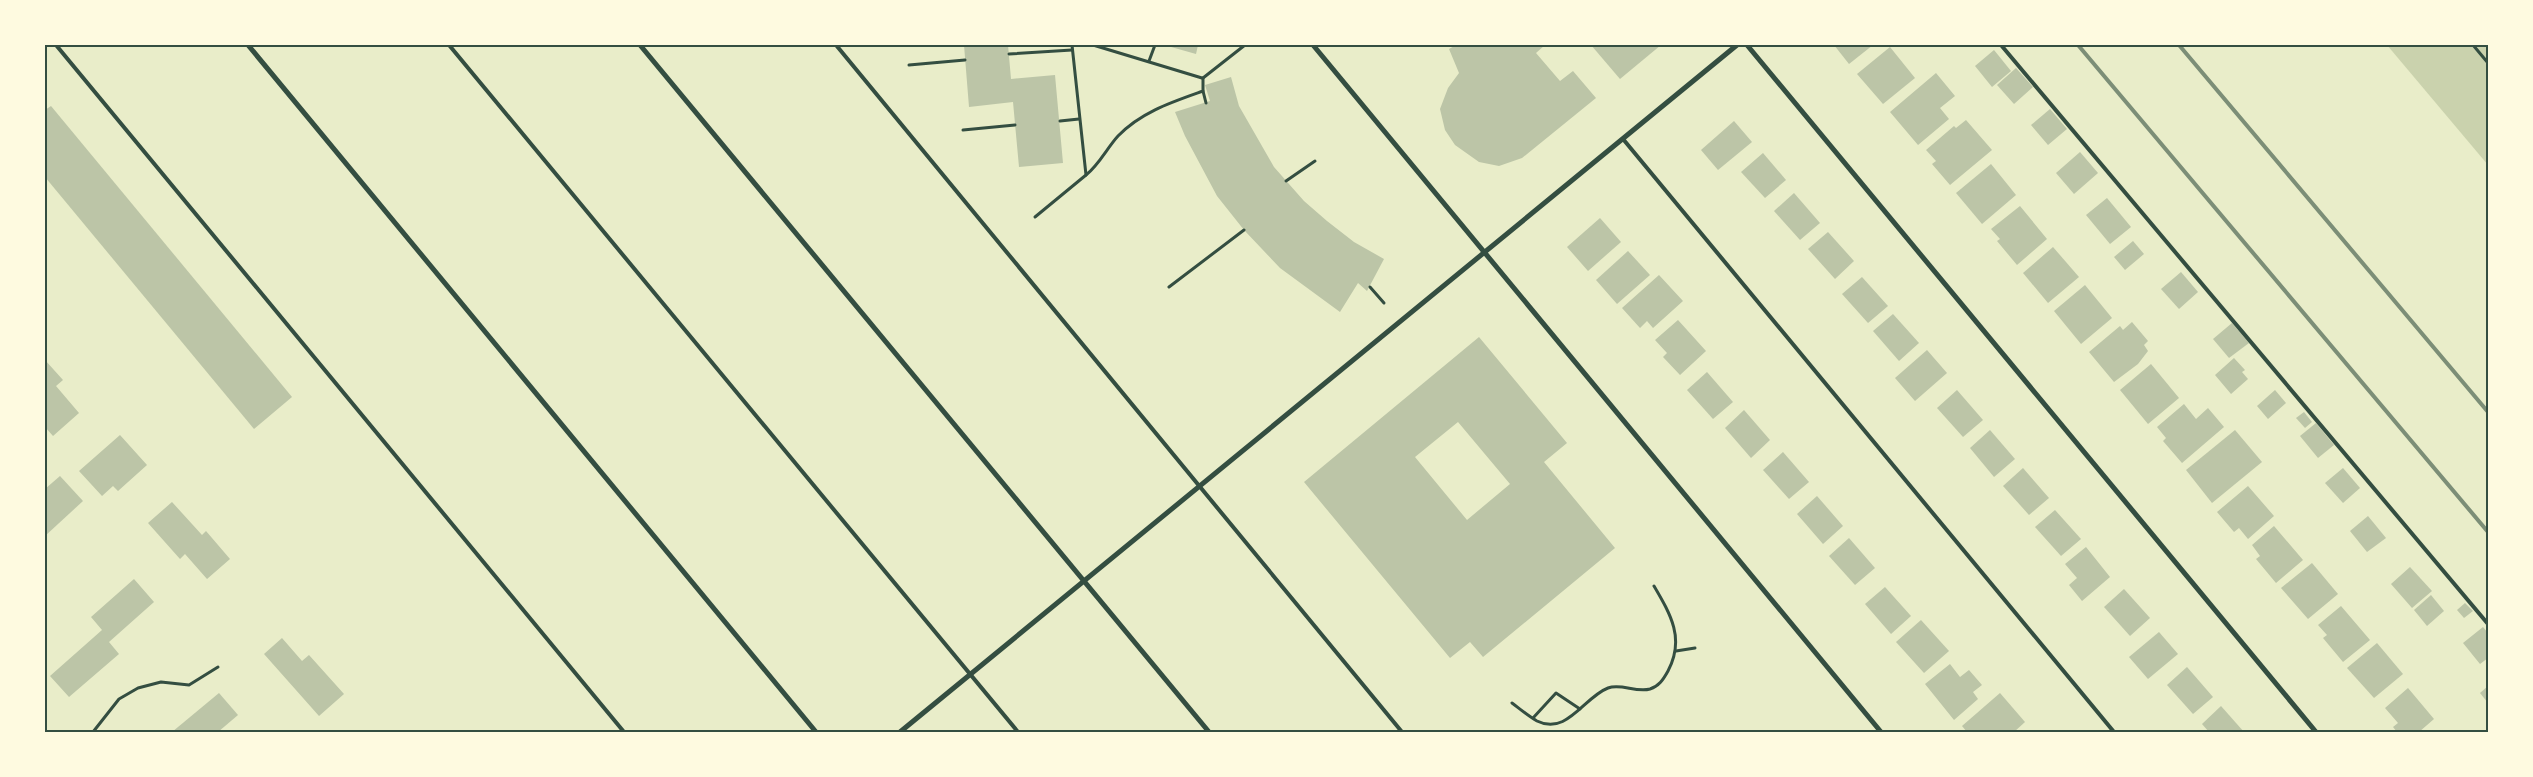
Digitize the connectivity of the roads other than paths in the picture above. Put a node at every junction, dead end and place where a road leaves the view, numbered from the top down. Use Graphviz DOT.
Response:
graph roads {
  1 [pos="56,45"];
  2 [pos="248,45"];
  3 [pos="449,45"];
  4 [pos="640,45"];
  5 [pos="836,45"];
  6 [pos="1313,45"];
  7 [pos="1736,45"];
  8 [pos="1747,45"];
  9 [pos="2002,45"];
  10 [pos="1623,139"];
  11 [pos="1485,252"];
  12 [pos="1200,487"];
  13 [pos="1085,582"];
  14 [pos="2488,624"];
  15 [pos="971,675"];
  16 [pos="624,732"];
  17 [pos="816,732"];
  18 [pos="900,732"];
  19 [pos="1018,732"];
  20 [pos="1209,732"];
  21 [pos="1402,732"];
  22 [pos="1881,732"];
  23 [pos="2114,732"];
  24 [pos="2316,732"];
  1 -- 16 [label="lane"];
  2 -- 17 [label="street"];
  3 -- 15 [label="lane"];
  4 -- 13 [label="street"];
  5 -- 12 [label="lane"];
  6 -- 11 [label="street"];
  7 -- 10 [label="street"];
  8 -- 24 [label="street"];
  9 -- 14 [label="lane"];
  10 -- 11 [label="street"];
  10 -- 23 [label="lane"];
  11 -- 12 [label="street"];
  11 -- 22 [label="street"];
  12 -- 13 [label="street"];
  12 -- 21 [label="lane"];
  13 -- 15 [label="street"];
  13 -- 20 [label="street"];
  15 -- 18 [label="street"];
  15 -- 19 [label="lane"];
}
